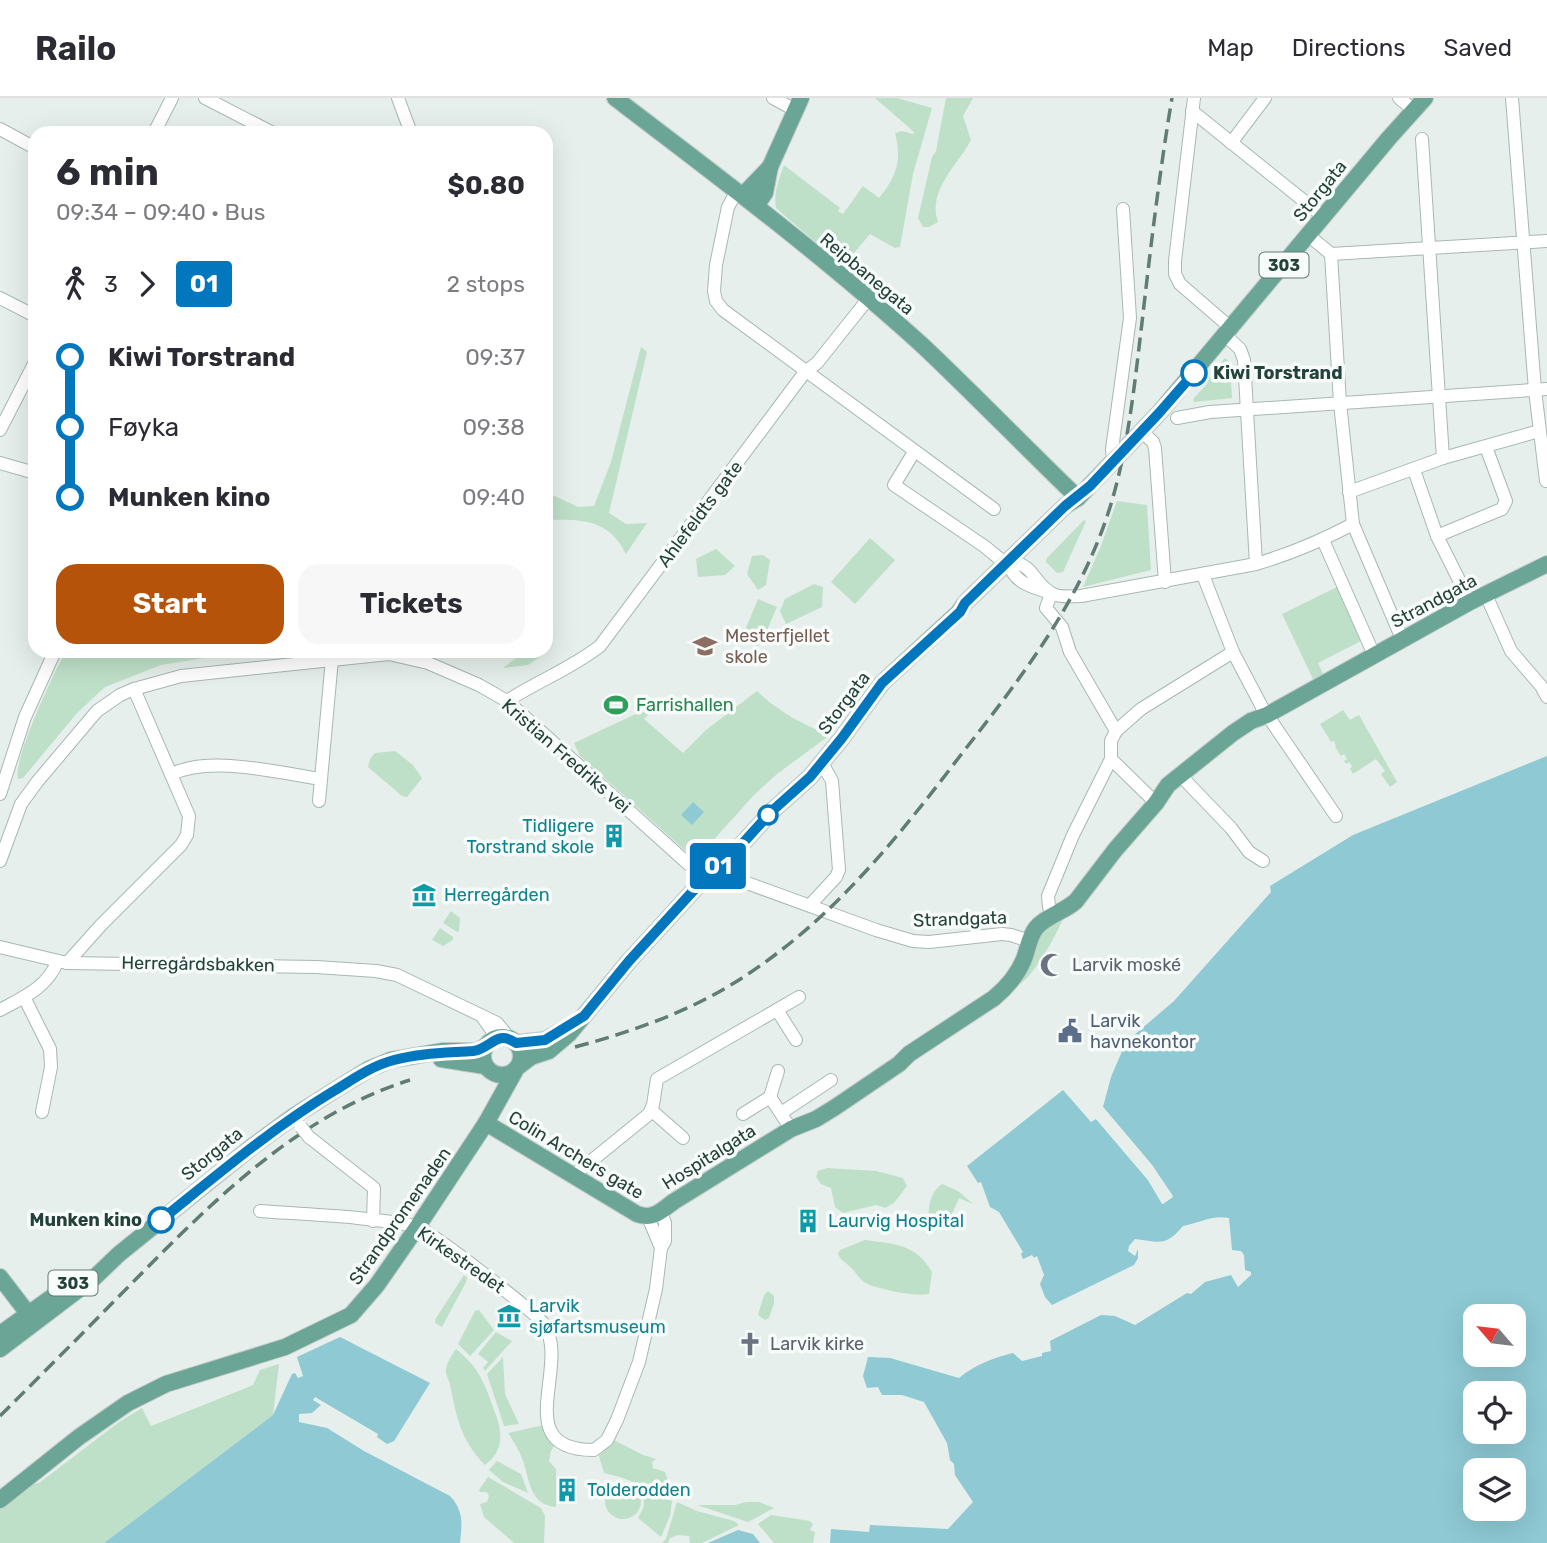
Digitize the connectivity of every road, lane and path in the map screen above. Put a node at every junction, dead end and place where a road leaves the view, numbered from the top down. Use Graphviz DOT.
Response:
graph roads {
  1 [pos="172,98"];
  2 [pos="205,98"];
  3 [pos="398,98"];
  4 [pos="615,98"];
  5 [pos="774,98"];
  6 [pos="1265,98"];
  7 [pos="1399,98"];
  8 [pos="1512,98"];
  9 [pos="798,104"];
  10 [pos="1420,104"];
  11 [pos="1193,105"];
  12 [pos="158,126"];
  13 [pos="259,126"];
  14 [pos="408,126"];
  15 [pos="0,130"];
  16 [pos="1422,139"];
  17 [pos="1231,142"];
  18 [pos="28,144"];
  19 [pos="745,197"];
  20 [pos="1123,209"];
  21 [pos="1324,217"];
  22 [pos="1308,236"];
  23 [pos="1547,241"];
  24 [pos="1523,242"];
  25 [pos="1429,248"];
  26 [pos="1331,254"];
  27 [pos="0,298"];
  28 [pos="868,299"];
  29 [pos="28,312"];
  30 [pos="1228,332"];
  31 [pos="805,372"];
  32 [pos="28,376"];
  33 [pos="1541,389"];
  34 [pos="1439,397"];
  35 [pos="1340,403"];
  36 [pos="1247,411"];
  37 [pos="1177,418"];
  38 [pos="0,430"];
  39 [pos="1539,431"];
  40 [pos="1142,432"];
  41 [pos="1486,447"];
  42 [pos="914,452"];
  43 [pos="1443,458"];
  44 [pos="1113,461"];
  45 [pos="0,463"];
  46 [pos="1414,470"];
  47 [pos="28,471"];
  48 [pos="1546,481"];
  49 [pos="1349,492"];
  50 [pos="1078,498"];
  51 [pos="994,509"];
  52 [pos="1353,524"];
  53 [pos="1437,536"];
  54 [pos="1323,540"];
  55 [pos="1256,564"];
  56 [pos="1547,564"];
  57 [pos="1012,565"];
  58 [pos="1203,575"];
  59 [pos="1165,582"];
  60 [pos="1051,593"];
  61 [pos="1486,595"];
  62 [pos="1470,602"];
  63 [pos="1402,639"];
  64 [pos="1233,652"];
  65 [pos="1374,655"];
  66 [pos="52,658"];
  67 [pos="343,658"];
  68 [pos="409,658"];
  69 [pos="332,659"];
  70 [pos="134,689"];
  71 [pos="1547,697"];
  72 [pos="507,701"];
  73 [pos="1267,715"];
  74 [pos="1116,731"];
  75 [pos="1111,759"];
  76 [pos="821,761"];
  77 [pos="172,774"];
  78 [pos="321,779"];
  79 [pos="1183,779"];
  80 [pos="0,795"];
  81 [pos="319,801"];
  82 [pos="21,803"];
  83 [pos="1156,803"];
  84 [pos="1336,816"];
  85 [pos="1263,861"];
  86 [pos="0,862"];
  87 [pos="710,873"];
  88 [pos="810,905"];
  89 [pos="1053,914"];
  90 [pos="1029,941"];
  91 [pos="0,947"];
  92 [pos="62,962"];
  93 [pos="24,997"];
  94 [pos="799,997"];
  95 [pos="0,1010"];
  96 [pos="777,1010"];
  97 [pos="584,1016"];
  98 [pos="483,1018"];
  99 [pos="796,1040"];
  100 [pos="513,1041"];
  101 [pos="489,1043"];
  102 [pos="487,1068"];
  103 [pos="517,1069"];
  104 [pos="778,1071"];
  105 [pos="831,1080"];
  106 [pos="334,1090"];
  107 [pos="770,1097"];
  108 [pos="651,1110"];
  109 [pos="42,1112"];
  110 [pos="781,1113"];
  111 [pos="743,1114"];
  112 [pos="488,1120"];
  113 [pos="303,1129"];
  114 [pos="791,1129"];
  115 [pos="683,1138"];
  116 [pos="574,1175"];
  117 [pos="260,1211"];
  118 [pos="654,1214"];
  119 [pos="373,1221"];
  120 [pos="418,1226"];
  121 [pos="0,1278"];
  122 [pos="31,1318"];
  123 [pos="0,1334"];
  124 [pos="0,1349"];
  125 [pos="0,1500"];
  1 -- 12 [label="street"];
  2 -- 13 [label="street"];
  3 -- 14 [label="street"];
  4 -- 19 [label="main road, Reipbanegata"];
  5 -- 9 [label="street"];
  6 -- 17 [label="street"];
  7 -- 10 [label="street"];
  8 -- 24 [label="street"];
  9 -- 19 [label="main road"];
  10 -- 21 [label="main road, Storgata / 303"];
  11 -- 17 [label="street"];
  11 -- 30 [label="street"];
  15 -- 18 [label="street"];
  16 -- 25 [label="street"];
  17 -- 21 [label="street"];
  19 -- 28 [label="main road, Reipbanegata"];
  19 -- 31 [label="street"];
  20 -- 44 [label="street"];
  21 -- 22 [label="main road, Storgata / 303"];
  22 -- 26 [label="street"];
  22 -- 30 [label="main road, Storgata / 303"];
  23 -- 24 [label="street"];
  24 -- 25 [label="street"];
  24 -- 33 [label="street"];
  25 -- 26 [label="street"];
  25 -- 34 [label="street"];
  26 -- 35 [label="street"];
  27 -- 29 [label="street"];
  28 -- 31 [label="street, Ahlefeldts gate"];
  28 -- 50 [label="main road, Reipbanegata"];
  30 -- 36 [label="street"];
  30 -- 40 [label="main road, Storgata / 303"];
  31 -- 42 [label="street"];
  31 -- 72 [label="street, Ahlefeldts gate"];
  32 -- 38 [label="street"];
  33 -- 34 [label="street"];
  33 -- 39 [label="street"];
  34 -- 35 [label="street"];
  34 -- 43 [label="street"];
  35 -- 36 [label="street"];
  35 -- 49 [label="street"];
  36 -- 37 [label="street"];
  36 -- 55 [label="street"];
  39 -- 41 [label="street"];
  39 -- 48 [label="street"];
  40 -- 44 [label="main road, Storgata / 303"];
  40 -- 59 [label="street"];
  41 -- 43 [label="street"];
  41 -- 53 [label="street"];
  42 -- 51 [label="street"];
  42 -- 57 [label="street"];
  43 -- 46 [label="street"];
  44 -- 50 [label="main road, Storgata / 303"];
  45 -- 47 [label="street"];
  46 -- 49 [label="street"];
  46 -- 53 [label="street"];
  49 -- 52 [label="street"];
  50 -- 57 [label="main road, Storgata / 303"];
  52 -- 54 [label="street"];
  52 -- 63 [label="street"];
  53 -- 62 [label="street"];
  54 -- 55 [label="street"];
  54 -- 65 [label="street"];
  55 -- 58 [label="street"];
  56 -- 61 [label="main road, Strandgata"];
  57 -- 60 [label="street"];
  57 -- 76 [label="main road, Storgata / 303"];
  58 -- 59 [label="street"];
  58 -- 64 [label="street"];
  59 -- 60 [label="street"];
  60 -- 74 [label="street"];
  61 -- 62 [label="main road, Strandgata"];
  61 -- 71 [label="street"];
  62 -- 63 [label="main road, Strandgata"];
  63 -- 65 [label="main road, Strandgata"];
  64 -- 73 [label="street"];
  64 -- 74 [label="street"];
  65 -- 73 [label="main road, Strandgata"];
  66 -- 80 [label="street"];
  67 -- 69 [label="street, Kristian Fredriks vei"];
  68 -- 72 [label="street, Kristian Fredriks vei"];
  69 -- 70 [label="street, Kristian Fredriks vei"];
  69 -- 78 [label="street"];
  70 -- 77 [label="street"];
  70 -- 82 [label="street, Kristian Fredriks vei"];
  72 -- 87 [label="street, Kristian Fredriks vei"];
  73 -- 79 [label="main road, Strandgata"];
  73 -- 84 [label="street"];
  74 -- 75 [label="street"];
  75 -- 83 [label="street"];
  75 -- 89 [label="street"];
  76 -- 87 [label="main road, Storgata / 303"];
  76 -- 88 [label="street"];
  77 -- 78 [label="street"];
  77 -- 92 [label="street"];
  78 -- 81 [label="street"];
  79 -- 83 [label="main road, Strandgata"];
  79 -- 85 [label="street"];
  80 -- 82 [label="street"];
  82 -- 86 [label="street, Kristian Fredriks vei"];
  83 -- 89 [label="main road, Strandgata"];
  87 -- 88 [label="street, Strandgata"];
  87 -- 97 [label="main road, Storgata / 303"];
  88 -- 90 [label="street, Strandgata"];
  89 -- 90 [label="main road, Strandgata"];
  90 -- 114 [label="main road, Hospitalgata"];
  91 -- 92 [label="street, Herregårdsbakken"];
  92 -- 93 [label="street"];
  92 -- 98 [label="street, Herregårdsbakken"];
  93 -- 95 [label="street"];
  93 -- 109 [label="street"];
  94 -- 96 [label="street"];
  96 -- 99 [label="street"];
  96 -- 108 [label="street"];
  97 -- 100 [label="main road, Storgata / 303"];
  97 -- 103 [label="main road, Storgata / 303"];
  98 -- 100 [label="street, Herregårdsbakken"];
  98 -- 101 [label="street"];
  100 -- 101 [label="main road, 303"];
  100 -- 103 [label="main road"];
  101 -- 102 [label="main road"];
  101 -- 106 [label="main road, Storgata / 303"];
  102 -- 103 [label="main road, 303"];
  102 -- 106 [label="main road, Storgata / 303"];
  102 -- 112 [label="main road, Strandpromenaden"];
  103 -- 112 [label="main road, Strandpromenaden"];
  104 -- 107 [label="street"];
  105 -- 110 [label="street"];
  106 -- 122 [label="main road, Storgata / 303"];
  107 -- 110 [label="street"];
  107 -- 111 [label="street, Hospitalgata"];
  108 -- 115 [label="street"];
  108 -- 116 [label="street"];
  110 -- 114 [label="street"];
  112 -- 116 [label="main road, Colin Archers gate"];
  112 -- 120 [label="main road, Strandpromenaden"];
  113 -- 119 [label="street"];
  114 -- 118 [label="main road, Hospitalgata"];
  116 -- 118 [label="main road, Colin Archers gate"];
  117 -- 119 [label="street, Kirkestredet"];
  118 -- 120 [label="street, Kirkestredet"];
  119 -- 120 [label="street, Kirkestredet"];
  120 -- 125 [label="main road, Strandpromenaden"];
  121 -- 122 [label="main road"];
  122 -- 123 [label="main road, Storgata / 303"];
  122 -- 124 [label="main road, Storgata / 303"];
}
